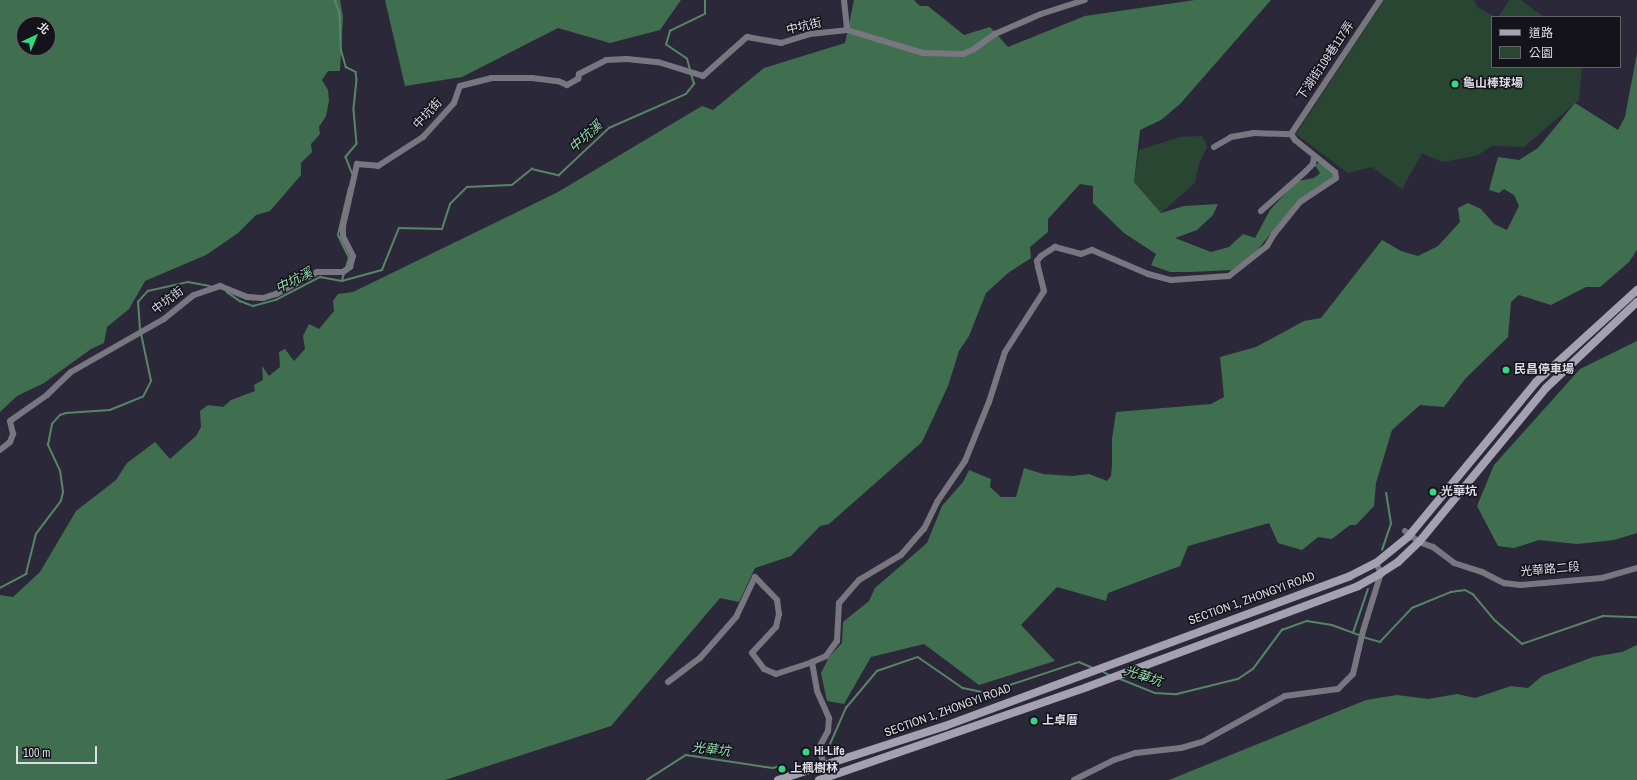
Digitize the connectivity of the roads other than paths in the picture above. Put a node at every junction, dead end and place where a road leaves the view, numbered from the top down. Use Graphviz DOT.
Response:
graph roads {
  1 [pos="844,0"];
  2 [pos="1085,0"];
  3 [pos="1380,0"];
  4 [pos="847,30"];
  5 [pos="1291,134"];
  6 [pos="1214,147"];
  7 [pos="1314,157"];
  8 [pos="1262,211"];
  9 [pos="1637,290"];
  10 [pos="1637,302"];
  11 [pos="1564,352"];
  12 [pos="1574,363"];
  13 [pos="0,450"];
  14 [pos="1408,533"];
  15 [pos="1419,542"];
  16 [pos="1376,563"];
  17 [pos="1637,568"];
  18 [pos="1381,573"];
  19 [pos="812,662"];
  20 [pos="1061,680"];
  21 [pos="668,682"];
  22 [pos="1067,696"];
  23 [pos="823,765"];
  24 [pos="828,779"];
  25 [pos="778,780"];
  26 [pos="818,780"];
  27 [pos="1074,780"];
  1 -- 4 [label="street"];
  2 -- 4 [label="street, 中坑街"];
  3 -- 5 [label="street, 下湖街109巷117弄"];
  4 -- 13 [label="street, 中坑街"];
  5 -- 6 [label="street"];
  5 -- 7 [label="street"];
  7 -- 8 [label="street"];
  7 -- 19 [label="street"];
  9 -- 11 [label="main road, SECTION 1, ZHONGYI ROAD"];
  10 -- 12 [label="main road, SECTION 1, ZHONGYI ROAD"];
  11 -- 12 [label="main road"];
  11 -- 14 [label="main road, SECTION 1, ZHONGYI ROAD"];
  12 -- 15 [label="main road, SECTION 1, ZHONGYI ROAD"];
  14 -- 15 [label="street, 光華路二段"];
  14 -- 16 [label="main road, SECTION 1, ZHONGYI ROAD"];
  15 -- 17 [label="street, 光華路二段"];
  15 -- 18 [label="main road, SECTION 1, ZHONGYI ROAD"];
  16 -- 18 [label="street"];
  16 -- 20 [label="main road, SECTION 1, ZHONGYI ROAD"];
  18 -- 22 [label="main road, SECTION 1, ZHONGYI ROAD"];
  18 -- 27 [label="street"];
  19 -- 21 [label="street"];
  19 -- 23 [label="street"];
  20 -- 22 [label="main road"];
  20 -- 23 [label="main road, SECTION 1, ZHONGYI ROAD"];
  22 -- 24 [label="main road, SECTION 1, ZHONGYI ROAD"];
  23 -- 24 [label="street"];
  23 -- 25 [label="main road, SECTION 1, ZHONGYI ROAD"];
  24 -- 26 [label="main road, SECTION 1, ZHONGYI ROAD"];
}
